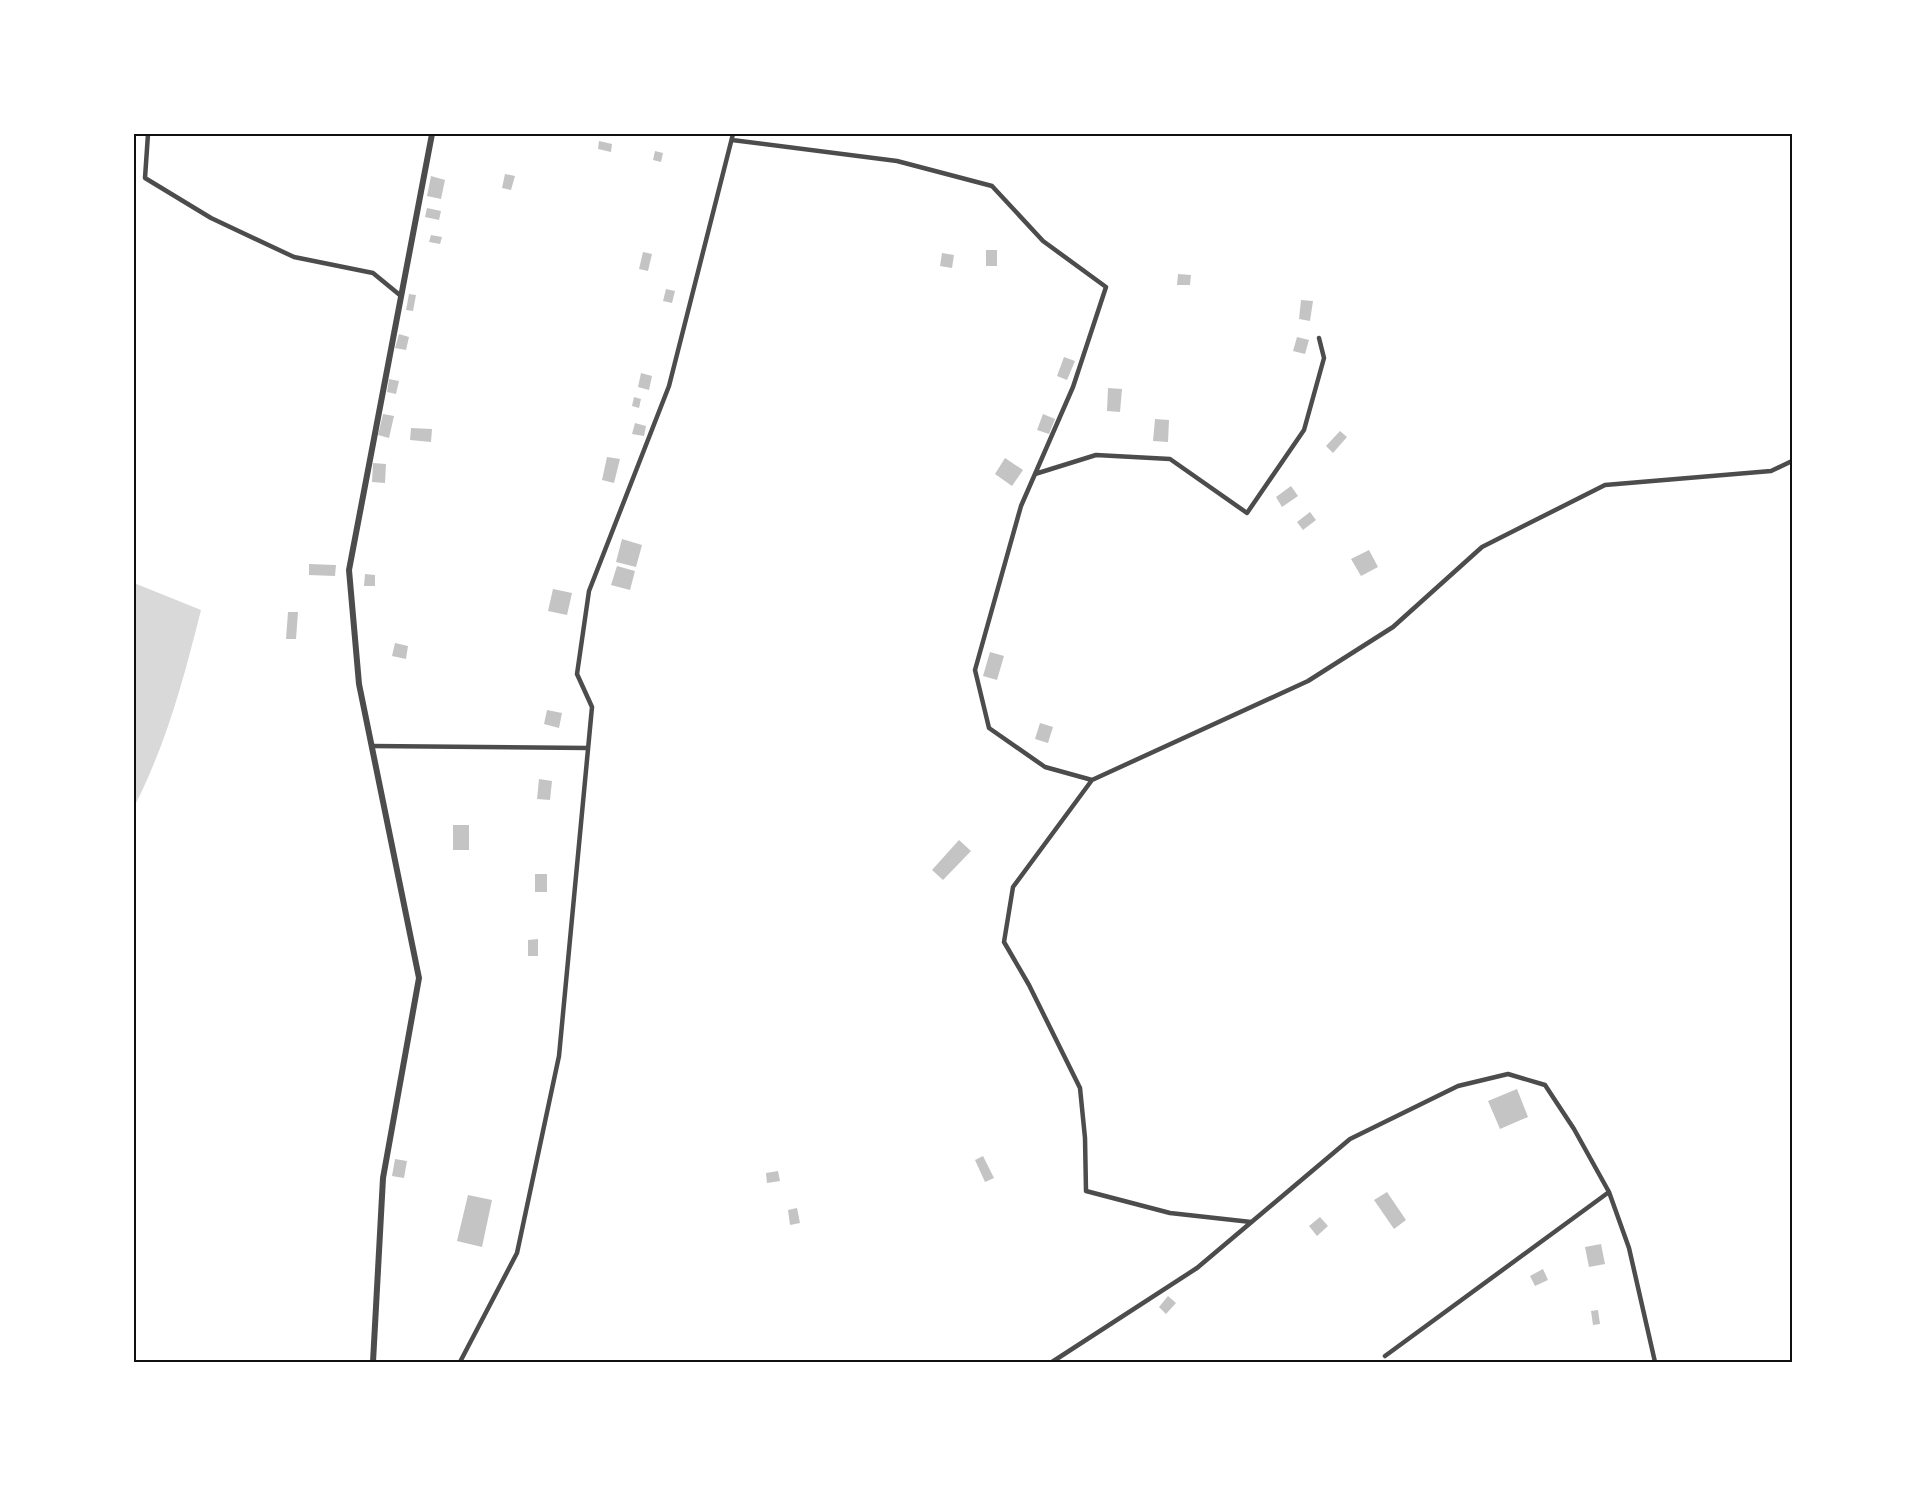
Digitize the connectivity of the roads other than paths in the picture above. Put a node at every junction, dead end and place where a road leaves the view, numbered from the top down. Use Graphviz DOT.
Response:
graph roads {
  1 [pos="147,134"];
  2 [pos="432,134"];
  3 [pos="733,134"];
  4 [pos="732,140"];
  5 [pos="401,296"];
  6 [pos="1319,338"];
  7 [pos="1792,461"];
  8 [pos="1035,474"];
  9 [pos="372,746"];
  10 [pos="588,748"];
  11 [pos="1092,780"];
  12 [pos="1609,1192"];
  13 [pos="1251,1222"];
  14 [pos="1385,1356"];
  15 [pos="373,1362"];
  16 [pos="460,1362"];
  17 [pos="1052,1362"];
  18 [pos="1654,1362"];
  1 -- 5 [label="lane"];
  2 -- 5 [label="street"];
  3 -- 4 [label="lane"];
  4 -- 8 [label="lane"];
  4 -- 10 [label="lane"];
  5 -- 9 [label="street"];
  6 -- 8 [label="lane"];
  7 -- 11 [label="lane"];
  8 -- 11 [label="lane"];
  9 -- 10 [label="lane"];
  9 -- 15 [label="street"];
  10 -- 16 [label="lane"];
  11 -- 13 [label="lane"];
  12 -- 13 [label="lane"];
  12 -- 14 [label="lane"];
  12 -- 18 [label="lane"];
  13 -- 17 [label="lane"];
}
